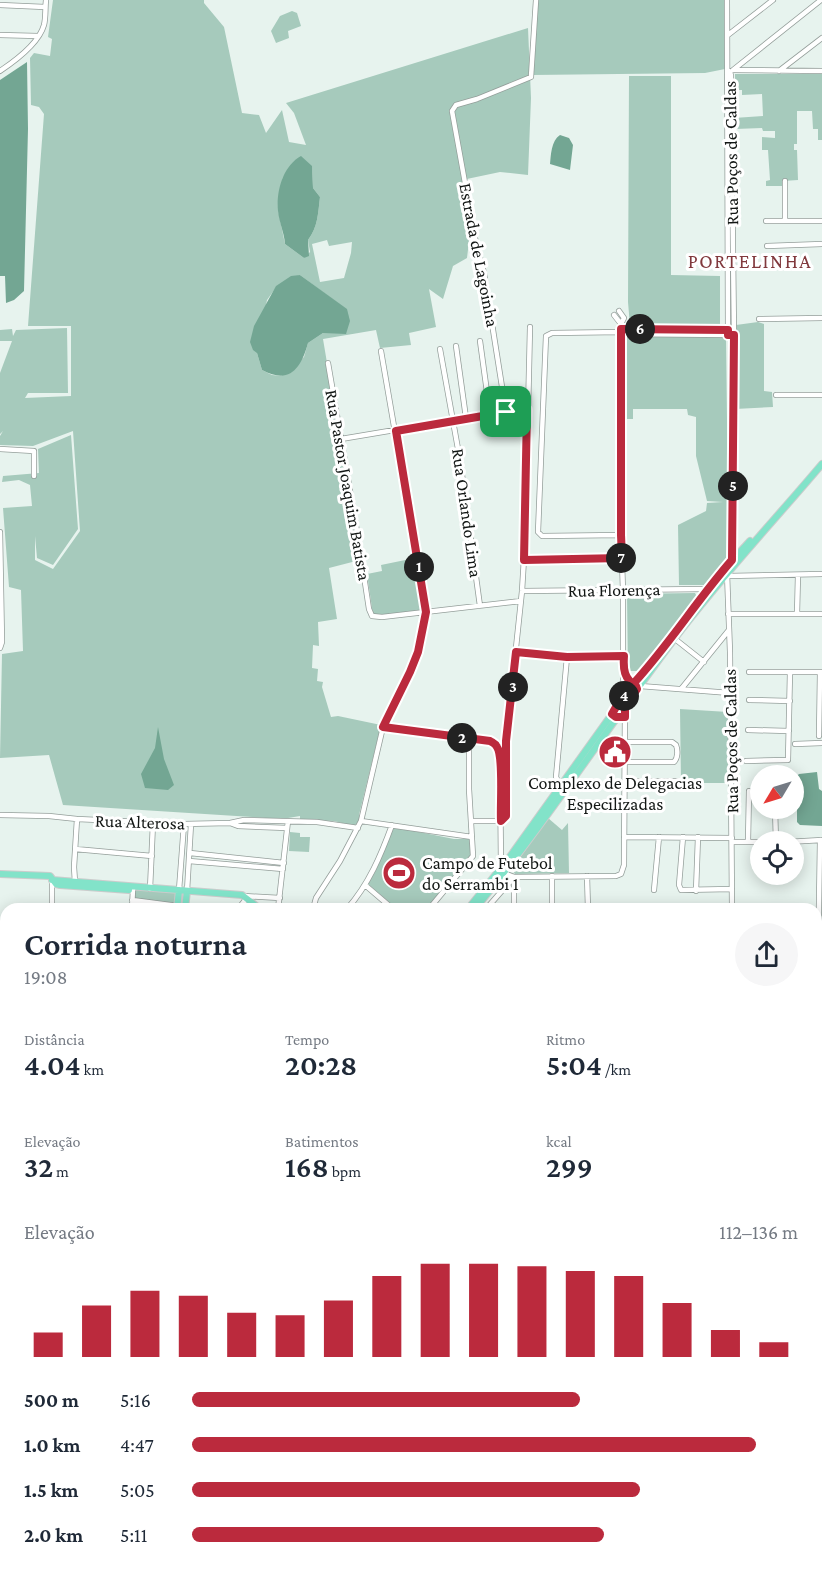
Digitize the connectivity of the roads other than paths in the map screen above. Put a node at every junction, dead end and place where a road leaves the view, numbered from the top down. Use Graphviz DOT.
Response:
graph roads {
  1 [pos="46,0"];
  2 [pos="536,0"];
  3 [pos="728,0"];
  4 [pos="773,0"];
  5 [pos="821,0"];
  6 [pos="0,4"];
  7 [pos="45,7"];
  8 [pos="0,35"];
  9 [pos="728,35"];
  10 [pos="38,36"];
  11 [pos="822,38"];
  12 [pos="779,70"];
  13 [pos="0,71"];
  14 [pos="731,71"];
  15 [pos="822,71"];
  16 [pos="785,181"];
  17 [pos="766,221"];
  18 [pos="785,221"];
  19 [pos="822,221"];
  20 [pos="822,244"];
  21 [pos="767,246"];
  22 [pos="619,311"];
  23 [pos="614,315"];
  24 [pos="822,318"];
  25 [pos="759,319"];
  26 [pos="530,327"];
  27 [pos="622,330"];
  28 [pos="730,334"];
  29 [pos="480,341"];
  30 [pos="456,346"];
  31 [pos="440,349"];
  32 [pos="381,351"];
  33 [pos="328,363"];
  34 [pos="776,395"];
  35 [pos="822,395"];
  36 [pos="527,410"];
  37 [pos="506,412"];
  38 [pos="490,414"];
  39 [pos="466,418"];
  40 [pos="453,420"];
  41 [pos="396,431"];
  42 [pos="341,439"];
  43 [pos="0,449"];
  44 [pos="822,459"];
  45 [pos="822,464"];
  46 [pos="34,476"];
  47 [pos="0,532"];
  48 [pos="621,535"];
  49 [pos="622,558"];
  50 [pos="524,560"];
  51 [pos="732,560"];
  52 [pos="728,574"];
  53 [pos="822,574"];
  54 [pos="798,575"];
  55 [pos="706,589"];
  56 [pos="623,590"];
  57 [pos="522,591"];
  58 [pos="521,601"];
  59 [pos="480,606"];
  60 [pos="426,612"];
  61 [pos="728,614"];
  62 [pos="797,614"];
  63 [pos="822,614"];
  64 [pos="729,630"];
  65 [pos="675,639"];
  66 [pos="0,648"];
  67 [pos="516,652"];
  68 [pos="624,656"];
  69 [pos="567,657"];
  70 [pos="704,662"];
  71 [pos="749,672"];
  72 [pos="790,672"];
  73 [pos="821,672"];
  74 [pos="682,688"];
  75 [pos="631,689"];
  76 [pos="730,693"];
  77 [pos="749,700"];
  78 [pos="790,700"];
  79 [pos="625,705"];
  80 [pos="614,716"];
  81 [pos="625,717"];
  82 [pos="383,727"];
  83 [pos="748,730"];
  84 [pos="789,731"];
  85 [pos="819,736"];
  86 [pos="469,739"];
  87 [pos="625,742"];
  88 [pos="822,743"];
  89 [pos="795,744"];
  90 [pos="746,761"];
  91 [pos="625,762"];
  92 [pos="625,781"];
  93 [pos="678,781"];
  94 [pos="560,785"];
  95 [pos="749,791"];
  96 [pos="0,815"];
  97 [pos="77,819"];
  98 [pos="288,821"];
  99 [pos="361,821"];
  100 [pos="471,821"];
  101 [pos="501,821"];
  102 [pos="153,822"];
  103 [pos="230,823"];
  104 [pos="184,824"];
  105 [pos="191,824"];
  106 [pos="392,825"];
  107 [pos="287,828"];
  108 [pos="358,828"];
  109 [pos="472,837"];
  110 [pos="624,837"];
  111 [pos="660,837"];
  112 [pos="683,837"];
  113 [pos="698,837"];
  114 [pos="821,840"];
  115 [pos="732,841"];
  116 [pos="804,841"];
  117 [pos="748,842"];
  118 [pos="75,849"];
  119 [pos="189,853"];
  120 [pos="152,856"];
  121 [pos="189,861"];
  122 [pos="284,863"];
  123 [pos="283,869"];
  124 [pos="503,871"];
  125 [pos="0,874"];
  126 [pos="552,876"];
  127 [pos="587,876"];
  128 [pos="514,877"];
  129 [pos="54,879"];
  130 [pos="70,883"];
  131 [pos="365,885"];
  132 [pos="134,888"];
  133 [pos="150,889"];
  134 [pos="179,890"];
  135 [pos="732,890"];
  136 [pos="187,891"];
  137 [pos="654,891"];
  138 [pos="696,891"];
  139 [pos="244,897"];
  140 [pos="280,898"];
  141 [pos="132,900"];
  142 [pos="52,903"];
  143 [pos="151,903"];
  144 [pos="177,903"];
  145 [pos="186,903"];
  146 [pos="241,903"];
  147 [pos="252,903"];
  148 [pos="279,903"];
  149 [pos="315,903"];
  150 [pos="352,903"];
  151 [pos="386,903"];
  152 [pos="434,903"];
  153 [pos="478,903"];
  154 [pos="491,903"];
  155 [pos="514,903"];
  156 [pos="552,903"];
  157 [pos="588,903"];
  158 [pos="732,903"];
  159 [pos="820,903"];
  1 -- 7 [label="street"];
  2 -- 37 [label="street, Estrada de Lagoinha"];
  3 -- 9 [label="street, Rua Poços de Caldas"];
  4 -- 9 [label="street"];
  5 -- 14 [label="street"];
  6 -- 7 [label="street"];
  7 -- 10 [label="street"];
  8 -- 10 [label="street"];
  9 -- 14 [label="street, Rua Poços de Caldas"];
  10 -- 13 [label="street"];
  11 -- 12 [label="street"];
  12 -- 14 [label="street"];
  12 -- 15 [label="street"];
  14 -- 28 [label="street, Rua Poços de Caldas"];
  16 -- 18 [label="street"];
  17 -- 18 [label="street"];
  18 -- 19 [label="street"];
  20 -- 21 [label="street"];
  22 -- 27 [label="street"];
  23 -- 27 [label="street"];
  24 -- 25 [label="street"];
  26 -- 36 [label="street"];
  27 -- 28 [label="street"];
  27 -- 48 [label="street"];
  27 -- 48 [label="street"];
  28 -- 51 [label="street, Rua Poços de Caldas"];
  29 -- 38 [label="street"];
  30 -- 39 [label="street"];
  31 -- 40 [label="street, Rua Orlando Lima"];
  32 -- 41 [label="street"];
  33 -- 42 [label="street, Rua Pastor Joaquim Batista"];
  34 -- 35 [label="street"];
  36 -- 37 [label="street"];
  36 -- 50 [label="street"];
  37 -- 38 [label="street"];
  38 -- 39 [label="street"];
  39 -- 40 [label="street"];
  40 -- 41 [label="street"];
  40 -- 59 [label="street, Rua Orlando Lima"];
  41 -- 42 [label="street"];
  41 -- 60 [label="street"];
  42 -- 60 [label="street, Rua Pastor Joaquim Batista"];
  43 -- 46 [label="street"];
  44 -- 51 [label="main road"];
  45 -- 52 [label="main road"];
  47 -- 66 [label="street"];
  48 -- 49 [label="street"];
  49 -- 50 [label="street"];
  49 -- 56 [label="street"];
  50 -- 57 [label="street"];
  51 -- 55 [label="main road"];
  52 -- 54 [label="street"];
  52 -- 61 [label="street, Rua Poços de Caldas"];
  52 -- 65 [label="main road"];
  53 -- 54 [label="street"];
  54 -- 62 [label="street"];
  55 -- 56 [label="street, Rua Florença"];
  55 -- 75 [label="main road"];
  56 -- 57 [label="street, Rua Florença"];
  56 -- 68 [label="street"];
  57 -- 58 [label="street"];
  58 -- 59 [label="street"];
  58 -- 67 [label="street"];
  59 -- 60 [label="street"];
  60 -- 82 [label="street"];
  61 -- 62 [label="street"];
  61 -- 64 [label="street, Rua Poços de Caldas"];
  62 -- 63 [label="street"];
  64 -- 70 [label="street"];
  64 -- 76 [label="street, Rua Poços de Caldas"];
  65 -- 70 [label="street"];
  65 -- 75 [label="main road"];
  67 -- 69 [label="street"];
  67 -- 101 [label="street"];
  68 -- 69 [label="street"];
  68 -- 75 [label="street"];
  69 -- 94 [label="street"];
  70 -- 74 [label="street"];
  71 -- 72 [label="street"];
  72 -- 73 [label="street"];
  72 -- 78 [label="street"];
  73 -- 85 [label="street"];
  74 -- 75 [label="street"];
  74 -- 76 [label="street"];
  75 -- 79 [label="main road"];
  75 -- 80 [label="main road"];
  76 -- 115 [label="street, Rua Poços de Caldas"];
  77 -- 78 [label="street"];
  78 -- 84 [label="street"];
  79 -- 80 [label="main road"];
  79 -- 81 [label="street"];
  80 -- 81 [label="street"];
  80 -- 94 [label="main road"];
  80 -- 124 [label="main road"];
  81 -- 87 [label="street"];
  82 -- 86 [label="street"];
  82 -- 99 [label="street"];
  83 -- 84 [label="street"];
  84 -- 90 [label="street"];
  86 -- 100 [label="street"];
  86 -- 101 [label="street"];
  87 -- 91 [label="street"];
  87 -- 91 [label="street"];
  88 -- 89 [label="street"];
  91 -- 92 [label="street"];
  92 -- 93 [label="street"];
  92 -- 110 [label="street"];
  94 -- 124 [label="main road"];
  95 -- 117 [label="street"];
  96 -- 97 [label="street, Rua Alterosa"];
  97 -- 102 [label="street, Rua Alterosa"];
  97 -- 118 [label="street"];
  98 -- 103 [label="street, Rua Alterosa"];
  98 -- 107 [label="street"];
  98 -- 108 [label="street, Rua Alterosa"];
  99 -- 106 [label="street"];
  99 -- 108 [label="street"];
  100 -- 101 [label="street"];
  100 -- 109 [label="street"];
  101 -- 124 [label="street"];
  102 -- 104 [label="street, Rua Alterosa"];
  102 -- 120 [label="street"];
  103 -- 105 [label="street, Rua Alterosa"];
  103 -- 107 [label="street, Rua Alterosa"];
  104 -- 105 [label="street, Rua Alterosa"];
  104 -- 134 [label="street"];
  105 -- 119 [label="street"];
  106 -- 109 [label="street"];
  106 -- 131 [label="street"];
  107 -- 122 [label="street"];
  108 -- 149 [label="street"];
  109 -- 152 [label="street"];
  110 -- 111 [label="street"];
  110 -- 127 [label="street"];
  111 -- 112 [label="street"];
  111 -- 137 [label="street"];
  112 -- 113 [label="street"];
  112 -- 138 [label="street"];
  113 -- 115 [label="street"];
  113 -- 138 [label="street"];
  114 -- 116 [label="street"];
  114 -- 159 [label="street"];
  115 -- 117 [label="street"];
  115 -- 135 [label="street, Rua Poços de Caldas"];
  118 -- 120 [label="street"];
  118 -- 130 [label="street"];
  119 -- 121 [label="street"];
  119 -- 122 [label="street"];
  120 -- 133 [label="street"];
  121 -- 123 [label="street"];
  121 -- 136 [label="street"];
  122 -- 123 [label="street"];
  123 -- 140 [label="street"];
  124 -- 128 [label="street"];
  124 -- 153 [label="main road"];
  125 -- 129 [label="main road"];
  126 -- 127 [label="street"];
  126 -- 128 [label="street"];
  126 -- 156 [label="street"];
  127 -- 157 [label="street"];
  128 -- 154 [label="street"];
  128 -- 155 [label="street"];
  129 -- 130 [label="main road"];
  129 -- 142 [label="street"];
  130 -- 132 [label="main road"];
  131 -- 150 [label="street"];
  131 -- 151 [label="street"];
  132 -- 133 [label="main road"];
  132 -- 141 [label="street"];
  133 -- 134 [label="main road"];
  134 -- 136 [label="main road"];
  134 -- 144 [label="main road"];
  135 -- 138 [label="street"];
  135 -- 158 [label="street, Rua Poços de Caldas"];
  136 -- 139 [label="main road"];
  136 -- 145 [label="main road"];
  139 -- 140 [label="street"];
  139 -- 146 [label="street"];
  139 -- 147 [label="main road"];
  140 -- 148 [label="street"];
  141 -- 143 [label="street"];
}
